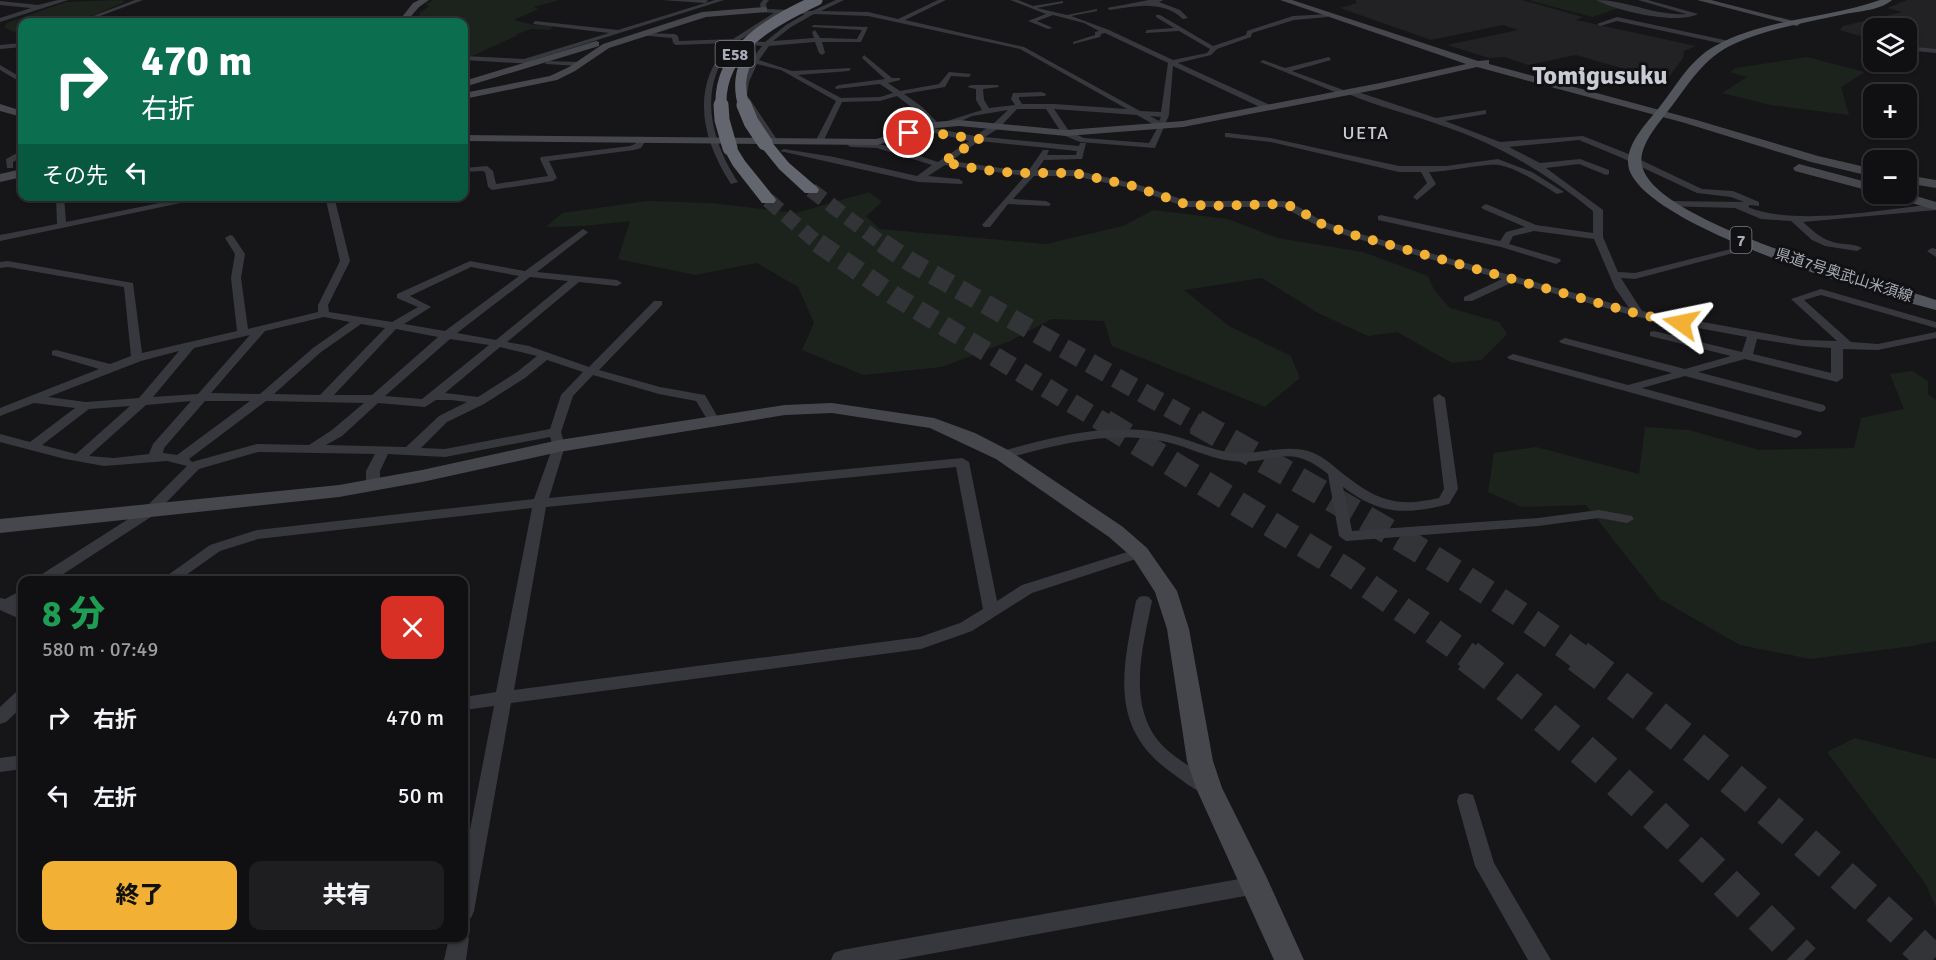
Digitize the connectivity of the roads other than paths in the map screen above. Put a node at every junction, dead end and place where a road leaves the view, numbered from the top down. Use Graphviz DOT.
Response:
graph roads {
  1 [pos="13,0"];
  2 [pos="64,0"];
  3 [pos="140,0"];
  4 [pos="423,0"];
  5 [pos="665,0"];
  6 [pos="807,0"];
  7 [pos="817,0"];
  8 [pos="831,0"];
  9 [pos="841,0"];
  10 [pos="943,0"];
  11 [pos="1013,0"];
  12 [pos="1161,0"];
  13 [pos="1284,0"];
  14 [pos="1296,0"];
  15 [pos="1599,0"];
  16 [pos="1657,0"];
  17 [pos="1701,0"];
  18 [pos="1888,0"];
  19 [pos="1058,1"];
  20 [pos="1645,1"];
  21 [pos="722,2"];
  22 [pos="1151,2"];
  23 [pos="0,3"];
  24 [pos="24,5"];
  25 [pos="1071,5"];
  26 [pos="762,6"];
  27 [pos="38,7"];
  28 [pos="1030,7"];
  29 [pos="1110,8"];
  30 [pos="1095,10"];
  31 [pos="0,12"];
  32 [pos="780,12"];
  33 [pos="812,12"];
  34 [pos="1054,13"];
  35 [pos="1327,15"];
  36 [pos="1064,16"];
  37 [pos="1158,16"];
  38 [pos="91,18"];
  39 [pos="404,18"];
  40 [pos="1185,18"];
  41 [pos="0,20"];
  42 [pos="898,21"];
  43 [pos="1673,21"];
  44 [pos="535,23"];
  45 [pos="1797,23"];
  46 [pos="1600,24"];
  47 [pos="814,27"];
  48 [pos="1654,27"];
  49 [pos="1050,28"];
  50 [pos="1180,29"];
  51 [pos="1107,31"];
  52 [pos="1704,31"];
  53 [pos="1147,32"];
  54 [pos="1638,32"];
  55 [pos="626,33"];
  56 [pos="1692,35"];
  57 [pos="649,37"];
  58 [pos="818,40"];
  59 [pos="735,41"];
  60 [pos="1676,41"];
  61 [pos="1076,43"];
  62 [pos="1729,43"];
  63 [pos="765,44"];
  64 [pos="18,45"];
  65 [pos="0,47"];
  66 [pos="1212,48"];
  67 [pos="1917,49"];
  68 [pos="1936,51"];
  69 [pos="822,53"];
  70 [pos="1313,54"];
  71 [pos="864,57"];
  72 [pos="468,58"];
  73 [pos="540,61"];
  74 [pos="754,61"];
  75 [pos="1173,62"];
  76 [pos="1263,62"];
  77 [pos="1482,63"];
  78 [pos="580,64"];
  79 [pos="0,67"];
  80 [pos="849,69"];
  81 [pos="1286,70"];
  82 [pos="18,71"];
  83 [pos="9,73"];
  84 [pos="0,74"];
  85 [pos="792,74"];
  86 [pos="969,75"];
  87 [pos="18,79"];
  88 [pos="881,81"];
  89 [pos="468,85"];
  90 [pos="839,87"];
  91 [pos="994,87"];
  92 [pos="1346,92"];
  93 [pos="897,94"];
  94 [pos="1042,94"];
  95 [pos="468,95"];
  96 [pos="840,100"];
  97 [pos="0,107"];
  98 [pos="1049,107"];
  99 [pos="1267,107"];
  100 [pos="1017,108"];
  101 [pos="987,112"];
  102 [pos="1483,112"];
  103 [pos="18,113"];
  104 [pos="1137,113"];
  105 [pos="1661,113"];
  106 [pos="1163,121"];
  107 [pos="1437,121"];
  108 [pos="947,124"];
  109 [pos="996,126"];
  110 [pos="930,127"];
  111 [pos="1066,133"];
  112 [pos="1732,133"];
  113 [pos="1228,135"];
  114 [pos="1714,136"];
  115 [pos="468,138"];
  116 [pos="979,139"];
  117 [pos="642,140"];
  118 [pos="1083,140"];
  119 [pos="712,141"];
  120 [pos="769,142"];
  121 [pos="819,142"];
  122 [pos="852,144"];
  123 [pos="1498,145"];
  124 [pos="1082,149"];
  125 [pos="784,151"];
  126 [pos="18,156"];
  127 [pos="834,159"];
  128 [pos="1636,161"];
  129 [pos="942,164"];
  130 [pos="1538,166"];
  131 [pos="11,169"];
  132 [pos="468,170"];
  133 [pos="1424,170"];
  134 [pos="1863,170"];
  135 [pos="1606,172"];
  136 [pos="1032,173"];
  137 [pos="18,174"];
  138 [pos="0,178"];
  139 [pos="920,178"];
  140 [pos="1917,181"];
  141 [pos="734,182"];
  142 [pos="959,182"];
  143 [pos="1936,184"];
  144 [pos="1863,185"];
  145 [pos="811,190"];
  146 [pos="1417,197"];
  147 [pos="768,200"];
  148 [pos="60,201"];
  149 [pos="184,201"];
  150 [pos="330,201"];
  151 [pos="1006,201"];
  152 [pos="1587,201"];
  153 [pos="1917,201"];
  154 [pos="1046,204"];
  155 [pos="1667,204"];
  156 [pos="1736,205"];
  157 [pos="1486,207"];
  158 [pos="1936,207"];
  159 [pos="1381,218"];
  160 [pos="1794,219"];
  161 [pos="62,225"];
  162 [pos="987,225"];
  163 [pos="1534,228"];
  164 [pos="582,232"];
  165 [pos="1598,237"];
  166 [pos="0,238"];
  167 [pos="230,238"];
  168 [pos="1503,244"];
  169 [pos="1755,246"];
  170 [pos="1857,248"];
  171 [pos="1556,261"];
  172 [pos="0,265"];
  173 [pos="527,274"];
  174 [pos="1615,275"];
  175 [pos="1514,278"];
  176 [pos="577,279"];
  177 [pos="617,283"];
  178 [pos="1468,299"];
  179 [pos="658,303"];
  180 [pos="1936,305"];
  181 [pos="324,314"];
  182 [pos="1638,314"];
  183 [pos="359,320"];
  184 [pos="1936,325"];
  185 [pos="393,326"];
  186 [pos="261,329"];
  187 [pos="243,333"];
  188 [pos="1654,334"];
  189 [pos="447,335"];
  190 [pos="1753,335"];
  191 [pos="1936,335"];
  192 [pos="1565,341"];
  193 [pos="500,344"];
  194 [pos="190,346"];
  195 [pos="1837,346"];
  196 [pos="1850,346"];
  197 [pos="56,353"];
  198 [pos="546,355"];
  199 [pos="1747,356"];
  200 [pos="1513,357"];
  201 [pos="137,358"];
  202 [pos="110,368"];
  203 [pos="590,371"];
  204 [pos="1684,373"];
  205 [pos="1628,388"];
  206 [pos="201,397"];
  207 [pos="264,397"];
  208 [pos="432,397"];
  209 [pos="324,398"];
  210 [pos="1439,398"];
  211 [pos="30,399"];
  212 [pos="375,399"];
  213 [pos="480,401"];
  214 [pos="141,402"];
  215 [pos="86,406"];
  216 [pos="1820,408"];
  217 [pos="0,412"];
  218 [pos="714,421"];
  219 [pos="1796,434"];
  220 [pos="0,438"];
  221 [pos="557,439"];
  222 [pos="32,447"];
  223 [pos="313,448"];
  224 [pos="383,450"];
  225 [pos="410,451"];
  226 [pos="1003,455"];
  227 [pos="80,458"];
  228 [pos="155,458"];
  229 [pos="180,459"];
  230 [pos="194,466"];
  231 [pos="1334,473"];
  232 [pos="373,485"];
  233 [pos="540,503"];
  234 [pos="149,512"];
  235 [pos="1627,519"];
  236 [pos="0,526"];
  237 [pos="1480,526"];
  238 [pos="1550,530"];
  239 [pos="1140,553"];
  240 [pos="50,576"];
  241 [pos="176,576"];
  242 [pos="18,597"];
  243 [pos="1144,601"];
  244 [pos="2,605"];
  245 [pos="991,611"];
  246 [pos="18,613"];
  247 [pos="502,698"];
  248 [pos="18,701"];
  249 [pos="468,702"];
  250 [pos="0,717"];
  251 [pos="18,763"];
  252 [pos="0,765"];
  253 [pos="1209,788"];
  254 [pos="1466,801"];
  255 [pos="1256,885"];
  256 [pos="468,889"];
  257 [pos="458,942"];
  258 [pos="455,960"];
  259 [pos="842,960"];
  260 [pos="1289,960"];
  261 [pos="1540,960"];
  1 -- 23 [label="street"];
  2 -- 27 [label="street"];
  3 -- 38 [label="street"];
  4 -- 39 [label="street"];
  5 -- 21 [label="street"];
  6 -- 32 [label="street"];
  7 -- 147 [label="highway, E58, bridge"];
  8 -- 120 [label="highway, E58, bridge"];
  9 -- 33 [label="street"];
  10 -- 42 [label="street"];
  11 -- 28 [label="street"];
  12 -- 22 [label="street"];
  13 -- 35 [label="street"];
  14 -- 77 [label="street"];
  15 -- 20 [label="street"];
  16 -- 20 [label="street"];
  17 -- 45 [label="street"];
  18 -- 45 [label="main road"];
  19 -- 25 [label="street"];
  19 -- 28 [label="street"];
  21 -- 26 [label="street"];
  21 -- 55 [label="street"];
  22 -- 29 [label="street"];
  22 -- 40 [label="street"];
  23 -- 24 [label="street"];
  24 -- 27 [label="street"];
  24 -- 31 [label="street"];
  26 -- 32 [label="street"];
  26 -- 57 [label="street"];
  27 -- 41 [label="street"];
  28 -- 34 [label="street"];
  30 -- 36 [label="street"];
  32 -- 33 [label="street"];
  32 -- 59 [label="street"];
  33 -- 42 [label="street"];
  33 -- 47 [label="street"];
  33 -- 63 [label="street"];
  34 -- 36 [label="street"];
  34 -- 49 [label="street"];
  35 -- 66 [label="street"];
  35 -- 77 [label="street"];
  36 -- 51 [label="street"];
  37 -- 50 [label="street"];
  42 -- 104 [label="street"];
  43 -- 48 [label="street"];
  44 -- 55 [label="street"];
  45 -- 62 [label="main road"];
  46 -- 48 [label="street"];
  47 -- 58 [label="street"];
  47 -- 58 [label="street"];
  48 -- 54 [label="street"];
  48 -- 56 [label="street"];
  50 -- 53 [label="street"];
  50 -- 66 [label="street"];
  51 -- 61 [label="street"];
  51 -- 75 [label="street"];
  52 -- 56 [label="street"];
  55 -- 73 [label="street"];
  55 -- 73 [label="street"];
  56 -- 60 [label="street"];
  56 -- 62 [label="street"];
  57 -- 59 [label="street"];
  57 -- 78 [label="street"];
  58 -- 63 [label="street"];
  58 -- 69 [label="street"];
  59 -- 63 [label="street"];
  59 -- 119 [label="street"];
  62 -- 105 [label="main road"];
  63 -- 74 [label="street"];
  64 -- 65 [label="street"];
  66 -- 75 [label="street"];
  67 -- 68 [label="street"];
  70 -- 81 [label="street"];
  71 -- 88 [label="street"];
  72 -- 73 [label="street"];
  73 -- 78 [label="street"];
  73 -- 89 [label="street"];
  74 -- 85 [label="street"];
  74 -- 120 [label="street"];
  75 -- 99 [label="street"];
  75 -- 106 [label="street"];
  76 -- 81 [label="street"];
  77 -- 92 [label="street"];
  77 -- 105 [label="street"];
  78 -- 95 [label="street"];
  79 -- 83 [label="street"];
  80 -- 85 [label="street"];
  81 -- 92 [label="street"];
  82 -- 83 [label="street"];
  83 -- 84 [label="street"];
  83 -- 87 [label="street"];
  85 -- 96 [label="street"];
  86 -- 93 [label="street"];
  88 -- 90 [label="street"];
  88 -- 93 [label="street"];
  91 -- 101 [label="street"];
  92 -- 99 [label="street"];
  92 -- 107 [label="street"];
  93 -- 96 [label="street"];
  93 -- 110 [label="street"];
  94 -- 100 [label="street"];
  96 -- 121 [label="street"];
  97 -- 103 [label="street"];
  98 -- 100 [label="street"];
  98 -- 104 [label="street"];
  98 -- 111 [label="street"];
  99 -- 106 [label="street"];
  100 -- 101 [label="street"];
  100 -- 109 [label="street"];
  101 -- 108 [label="street"];
  102 -- 107 [label="street"];
  104 -- 106 [label="street"];
  105 -- 112 [label="street"];
  105 -- 114 [label="street"];
  105 -- 128 [label="main road"];
  106 -- 111 [label="street"];
  106 -- 118 [label="street"];
  107 -- 123 [label="street"];
  108 -- 109 [label="street"];
  108 -- 110 [label="street"];
  109 -- 111 [label="street"];
  109 -- 116 [label="street"];
  110 -- 116 [label="street"];
  110 -- 122 [label="street"];
  111 -- 118 [label="street"];
  112 -- 114 [label="street"];
  112 -- 134 [label="street"];
  113 -- 133 [label="street"];
  114 -- 144 [label="street"];
  115 -- 117 [label="street"];
  116 -- 124 [label="street"];
  116 -- 129 [label="street"];
  117 -- 119 [label="street"];
  117 -- 132 [label="street"];
  118 -- 124 [label="street"];
  119 -- 120 [label="street"];
  119 -- 141 [label="street"];
  120 -- 121 [label="street"];
  120 -- 145 [label="highway, E58"];
  121 -- 122 [label="street"];
  122 -- 127 [label="street"];
  122 -- 129 [label="street"];
  123 -- 128 [label="street"];
  123 -- 130 [label="street"];
  124 -- 136 [label="street"];
  125 -- 127 [label="street"];
  126 -- 131 [label="street"];
  127 -- 139 [label="street"];
  128 -- 155 [label="main road, 県道7号奥武山米須線 / 7"];
  128 -- 156 [label="street"];
  129 -- 136 [label="street"];
  129 -- 139 [label="street"];
  130 -- 135 [label="street"];
  130 -- 152 [label="street"];
  133 -- 146 [label="street"];
  133 -- 152 [label="street"];
  136 -- 151 [label="street"];
  136 -- 175 [label="street"];
  137 -- 138 [label="street"];
  139 -- 142 [label="street"];
  140 -- 143 [label="street"];
  148 -- 161 [label="street"];
  149 -- 161 [label="street"];
  150 -- 181 [label="street"];
  151 -- 154 [label="street"];
  151 -- 162 [label="street"];
  152 -- 165 [label="street"];
  153 -- 158 [label="street"];
  155 -- 156 [label="street"];
  155 -- 169 [label="main road, 県道7号奥武山米須線 / 7"];
  156 -- 160 [label="street"];
  157 -- 163 [label="street"];
  158 -- 160 [label="street"];
  159 -- 168 [label="street"];
  160 -- 170 [label="street"];
  161 -- 166 [label="street"];
  163 -- 165 [label="street"];
  163 -- 168 [label="street"];
  164 -- 173 [label="street"];
  165 -- 174 [label="street"];
  167 -- 187 [label="street"];
  168 -- 171 [label="street"];
  169 -- 174 [label="street"];
  169 -- 180 [label="main road, 県道7号奥武山米須線 / 7"];
  172 -- 201 [label="street"];
  173 -- 176 [label="street"];
  173 -- 185 [label="street"];
  173 -- 189 [label="street"];
  174 -- 182 [label="street"];
  175 -- 178 [label="street"];
  175 -- 182 [label="street"];
  176 -- 177 [label="street"];
  176 -- 193 [label="street"];
  179 -- 203 [label="street"];
  181 -- 183 [label="street"];
  181 -- 186 [label="street"];
  182 -- 190 [label="street"];
  183 -- 185 [label="street"];
  183 -- 207 [label="street"];
  184 -- 196 [label="street"];
  185 -- 189 [label="street"];
  185 -- 209 [label="street"];
  186 -- 187 [label="street"];
  186 -- 206 [label="street"];
  187 -- 194 [label="street"];
  188 -- 199 [label="street"];
  189 -- 193 [label="street"];
  189 -- 212 [label="street"];
  190 -- 195 [label="street"];
  190 -- 199 [label="street"];
  191 -- 196 [label="street"];
  192 -- 204 [label="street"];
  193 -- 198 [label="street"];
  193 -- 208 [label="street"];
  194 -- 201 [label="street"];
  194 -- 214 [label="street"];
  195 -- 196 [label="street"];
  195 -- 199 [label="street"];
  197 -- 202 [label="street"];
  198 -- 203 [label="street"];
  198 -- 213 [label="street"];
  199 -- 204 [label="street"];
  200 -- 205 [label="street"];
  201 -- 202 [label="street"];
  202 -- 211 [label="street"];
  203 -- 218 [label="street"];
  203 -- 221 [label="street"];
  204 -- 205 [label="street"];
  204 -- 216 [label="street"];
  205 -- 219 [label="street"];
  206 -- 207 [label="street"];
  206 -- 214 [label="street"];
  206 -- 228 [label="street"];
  207 -- 209 [label="street"];
  207 -- 229 [label="street"];
  208 -- 212 [label="street"];
  208 -- 213 [label="street"];
  209 -- 212 [label="street"];
  210 -- 231 [label="street"];
  211 -- 215 [label="street"];
  211 -- 217 [label="street"];
  212 -- 223 [label="street"];
  213 -- 225 [label="street"];
  214 -- 215 [label="street"];
  214 -- 227 [label="street"];
  215 -- 222 [label="street"];
  218 -- 221 [label="street"];
  218 -- 226 [label="street"];
  220 -- 222 [label="street"];
  221 -- 225 [label="street"];
  221 -- 232 [label="street"];
  221 -- 233 [label="street"];
  222 -- 227 [label="street"];
  223 -- 224 [label="street"];
  223 -- 230 [label="street"];
  224 -- 225 [label="street"];
  224 -- 232 [label="street"];
  226 -- 231 [label="street"];
  226 -- 239 [label="street"];
  227 -- 228 [label="street"];
  228 -- 229 [label="street"];
  229 -- 230 [label="street"];
  230 -- 234 [label="street"];
  231 -- 237 [label="street"];
  232 -- 234 [label="street"];
  233 -- 241 [label="street"];
  233 -- 245 [label="street"];
  233 -- 247 [label="street"];
  234 -- 236 [label="street"];
  234 -- 240 [label="street"];
  235 -- 237 [label="street"];
  237 -- 238 [label="street"];
  239 -- 245 [label="street"];
  239 -- 253 [label="street"];
  242 -- 244 [label="street"];
  243 -- 253 [label="street"];
  244 -- 246 [label="street"];
  245 -- 247 [label="street"];
  247 -- 249 [label="street"];
  247 -- 256 [label="street"];
  248 -- 250 [label="street"];
  251 -- 252 [label="street"];
  253 -- 255 [label="street"];
  254 -- 261 [label="street"];
  255 -- 259 [label="street"];
  255 -- 260 [label="street"];
  257 -- 258 [label="street"];
}
